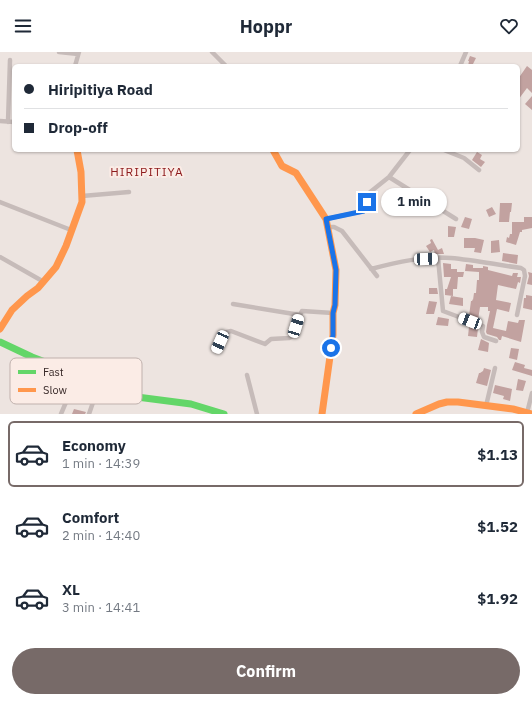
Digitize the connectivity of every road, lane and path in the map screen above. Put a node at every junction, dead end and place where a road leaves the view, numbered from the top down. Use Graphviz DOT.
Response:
graph roads {
  1 [pos="59,52"];
  2 [pos="212,52"];
  3 [pos="466,52"];
  4 [pos="78,53"];
  5 [pos="10,60"];
  6 [pos="75,64"];
  7 [pos="224,64"];
  8 [pos="461,64"];
  9 [pos="0,121"];
  10 [pos="8,122"];
  11 [pos="12,122"];
  12 [pos="77,152"];
  13 [pos="274,152"];
  14 [pos="408,152"];
  15 [pos="449,152"];
  16 [pos="479,170"];
  17 [pos="389,177"];
  18 [pos="129,192"];
  19 [pos="82,196"];
  20 [pos="0,202"];
  21 [pos="326,219"];
  22 [pos="456,219"];
  23 [pos="328,227"];
  24 [pos="71,230"];
  25 [pos="0,257"];
  26 [pos="438,258"];
  27 [pos="371,269"];
  28 [pos="377,276"];
  29 [pos="44,282"];
  30 [pos="233,304"];
  31 [pos="333,313"];
  32 [pos="300,315"];
  33 [pos="517,315"];
  34 [pos="0,329"];
  35 [pos="496,341"];
  36 [pos="0,342"];
  37 [pos="216,351"];
  38 [pos="35,358"];
  39 [pos="495,368"];
  40 [pos="247,375"];
  41 [pos="532,393"];
  42 [pos="142,397"];
  43 [pos="65,404"];
  44 [pos="92,404"];
  45 [pos="486,406"];
  46 [pos="529,413"];
  47 [pos="61,414"];
  48 [pos="89,414"];
  49 [pos="224,414"];
  50 [pos="257,414"];
  51 [pos="322,414"];
  52 [pos="416,414"];
  1 -- 4 [label="street"];
  2 -- 7 [label="street"];
  3 -- 8 [label="street"];
  4 -- 6 [label="street"];
  5 -- 10 [label="street"];
  9 -- 10 [label="street"];
  10 -- 11 [label="street"];
  12 -- 19 [label="street"];
  13 -- 21 [label="street"];
  14 -- 17 [label="street"];
  15 -- 16 [label="street"];
  17 -- 21 [label="street"];
  17 -- 22 [label="street"];
  18 -- 19 [label="street"];
  19 -- 24 [label="street"];
  20 -- 24 [label="street"];
  21 -- 23 [label="street"];
  23 -- 27 [label="street"];
  23 -- 31 [label="street"];
  24 -- 29 [label="street"];
  25 -- 29 [label="street"];
  26 -- 27 [label="street"];
  26 -- 33 [label="street"];
  26 -- 35 [label="street"];
  27 -- 28 [label="street"];
  29 -- 34 [label="street"];
  30 -- 32 [label="street"];
  31 -- 32 [label="street"];
  31 -- 51 [label="street"];
  32 -- 37 [label="street"];
  36 -- 38 [label="street"];
  39 -- 45 [label="street"];
  40 -- 50 [label="street"];
  41 -- 46 [label="street"];
  42 -- 49 [label="street"];
  43 -- 47 [label="street"];
  44 -- 48 [label="street"];
  45 -- 46 [label="street"];
  45 -- 52 [label="street"];
}
